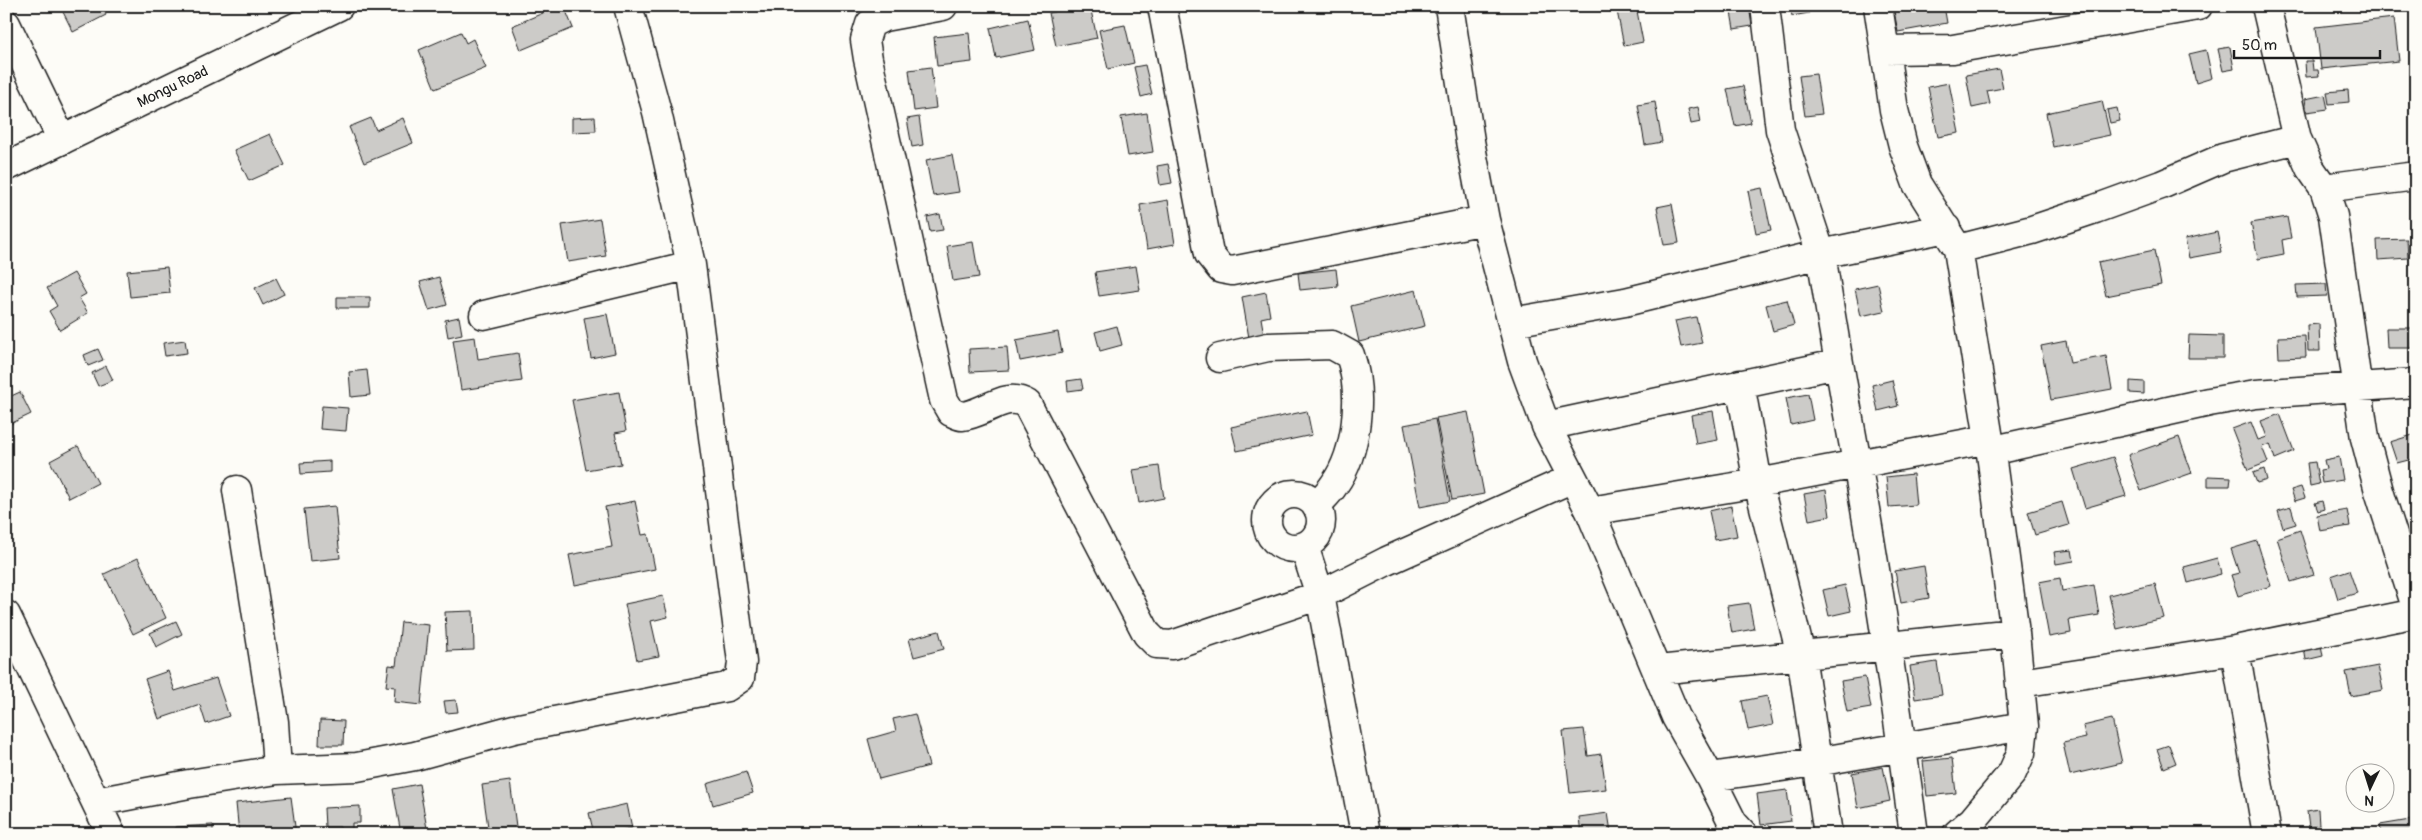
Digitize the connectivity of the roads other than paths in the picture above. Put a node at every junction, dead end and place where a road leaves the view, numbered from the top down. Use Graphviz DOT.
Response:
graph roads {
  1 [pos="339,6"];
  2 [pos="628,6"];
  3 [pos="943,6"];
  4 [pos="1162,6"];
  5 [pos="1449,6"];
  6 [pos="1765,6"];
  7 [pos="1878,6"];
  8 [pos="2198,6"];
  9 [pos="2266,6"];
  10 [pos="6,24"];
  11 [pos="1885,50"];
  12 [pos="62,140"];
  13 [pos="2297,140"];
  14 [pos="6,167"];
  15 [pos="2416,176"];
  16 [pos="2324,188"];
  17 [pos="1485,220"];
  18 [pos="1952,239"];
  19 [pos="1821,254"];
  20 [pos="691,264"];
  21 [pos="484,315"];
  22 [pos="1512,322"];
  23 [pos="1220,358"];
  24 [pos="1838,364"];
  25 [pos="2416,383"];
  26 [pos="1740,384"];
  27 [pos="2359,387"];
  28 [pos="1546,426"];
  29 [pos="1989,445"];
  30 [pos="1857,464"];
  31 [pos="1573,478"];
  32 [pos="1758,483"];
  33 [pos="237,490"];
  34 [pos="1316,506"];
  35 [pos="1590,511"];
  36 [pos="1304,546"];
  37 [pos="1320,595"];
  38 [pos="2416,607"];
  39 [pos="2416,613"];
  40 [pos="6,615"];
  41 [pos="2015,633"];
  42 [pos="1886,647"];
  43 [pos="2235,650"];
  44 [pos="1801,655"];
  45 [pos="1658,670"];
  46 [pos="2020,683"];
  47 [pos="2024,726"];
  48 [pos="1902,746"];
  49 [pos="1816,762"];
  50 [pos="277,770"];
  51 [pos="1710,777"];
  52 [pos="96,802"];
  53 [pos="111,834"];
  54 [pos="1365,834"];
  55 [pos="1743,834"];
  56 [pos="1828,834"];
  57 [pos="1914,834"];
  58 [pos="1957,834"];
  59 [pos="2267,834"];
  1 -- 12 [label="street, Mongu Road"];
  2 -- 20 [label="street"];
  3 -- 37 [label="street"];
  4 -- 17 [label="street"];
  5 -- 17 [label="street"];
  6 -- 19 [label="street"];
  7 -- 11 [label="street"];
  8 -- 11 [label="street"];
  9 -- 13 [label="street"];
  10 -- 12 [label="street"];
  11 -- 18 [label="street"];
  12 -- 14 [label="street, Mongu Road"];
  13 -- 16 [label="street"];
  13 -- 18 [label="street"];
  15 -- 16 [label="street"];
  16 -- 27 [label="street"];
  17 -- 22 [label="street"];
  18 -- 19 [label="street"];
  18 -- 29 [label="street"];
  19 -- 22 [label="street"];
  19 -- 24 [label="street"];
  20 -- 21 [label="street"];
  20 -- 50 [label="street"];
  22 -- 28 [label="street"];
  23 -- 34 [label="street"];
  24 -- 26 [label="street"];
  24 -- 30 [label="street"];
  25 -- 27 [label="street"];
  26 -- 28 [label="street"];
  26 -- 32 [label="street"];
  27 -- 29 [label="street"];
  27 -- 38 [label="street"];
  28 -- 31 [label="street"];
  29 -- 30 [label="street"];
  29 -- 41 [label="street"];
  30 -- 32 [label="street"];
  30 -- 42 [label="street"];
  31 -- 35 [label="street"];
  31 -- 37 [label="street"];
  32 -- 35 [label="street"];
  32 -- 44 [label="street"];
  33 -- 50 [label="street"];
  34 -- 36 [label="street"];
  34 -- 36 [label="street"];
  35 -- 45 [label="street"];
  36 -- 37 [label="street"];
  37 -- 54 [label="street"];
  39 -- 43 [label="street"];
  40 -- 52 [label="street"];
  41 -- 42 [label="street"];
  41 -- 46 [label="street"];
  42 -- 44 [label="street"];
  42 -- 48 [label="street"];
  43 -- 46 [label="street"];
  43 -- 59 [label="street"];
  44 -- 45 [label="street"];
  44 -- 49 [label="street"];
  45 -- 51 [label="street"];
  46 -- 47 [label="street"];
  47 -- 48 [label="street"];
  47 -- 58 [label="street"];
  48 -- 49 [label="street"];
  48 -- 57 [label="street"];
  49 -- 51 [label="street"];
  49 -- 56 [label="street"];
  50 -- 52 [label="street"];
  51 -- 55 [label="street"];
  52 -- 53 [label="street"];
}
